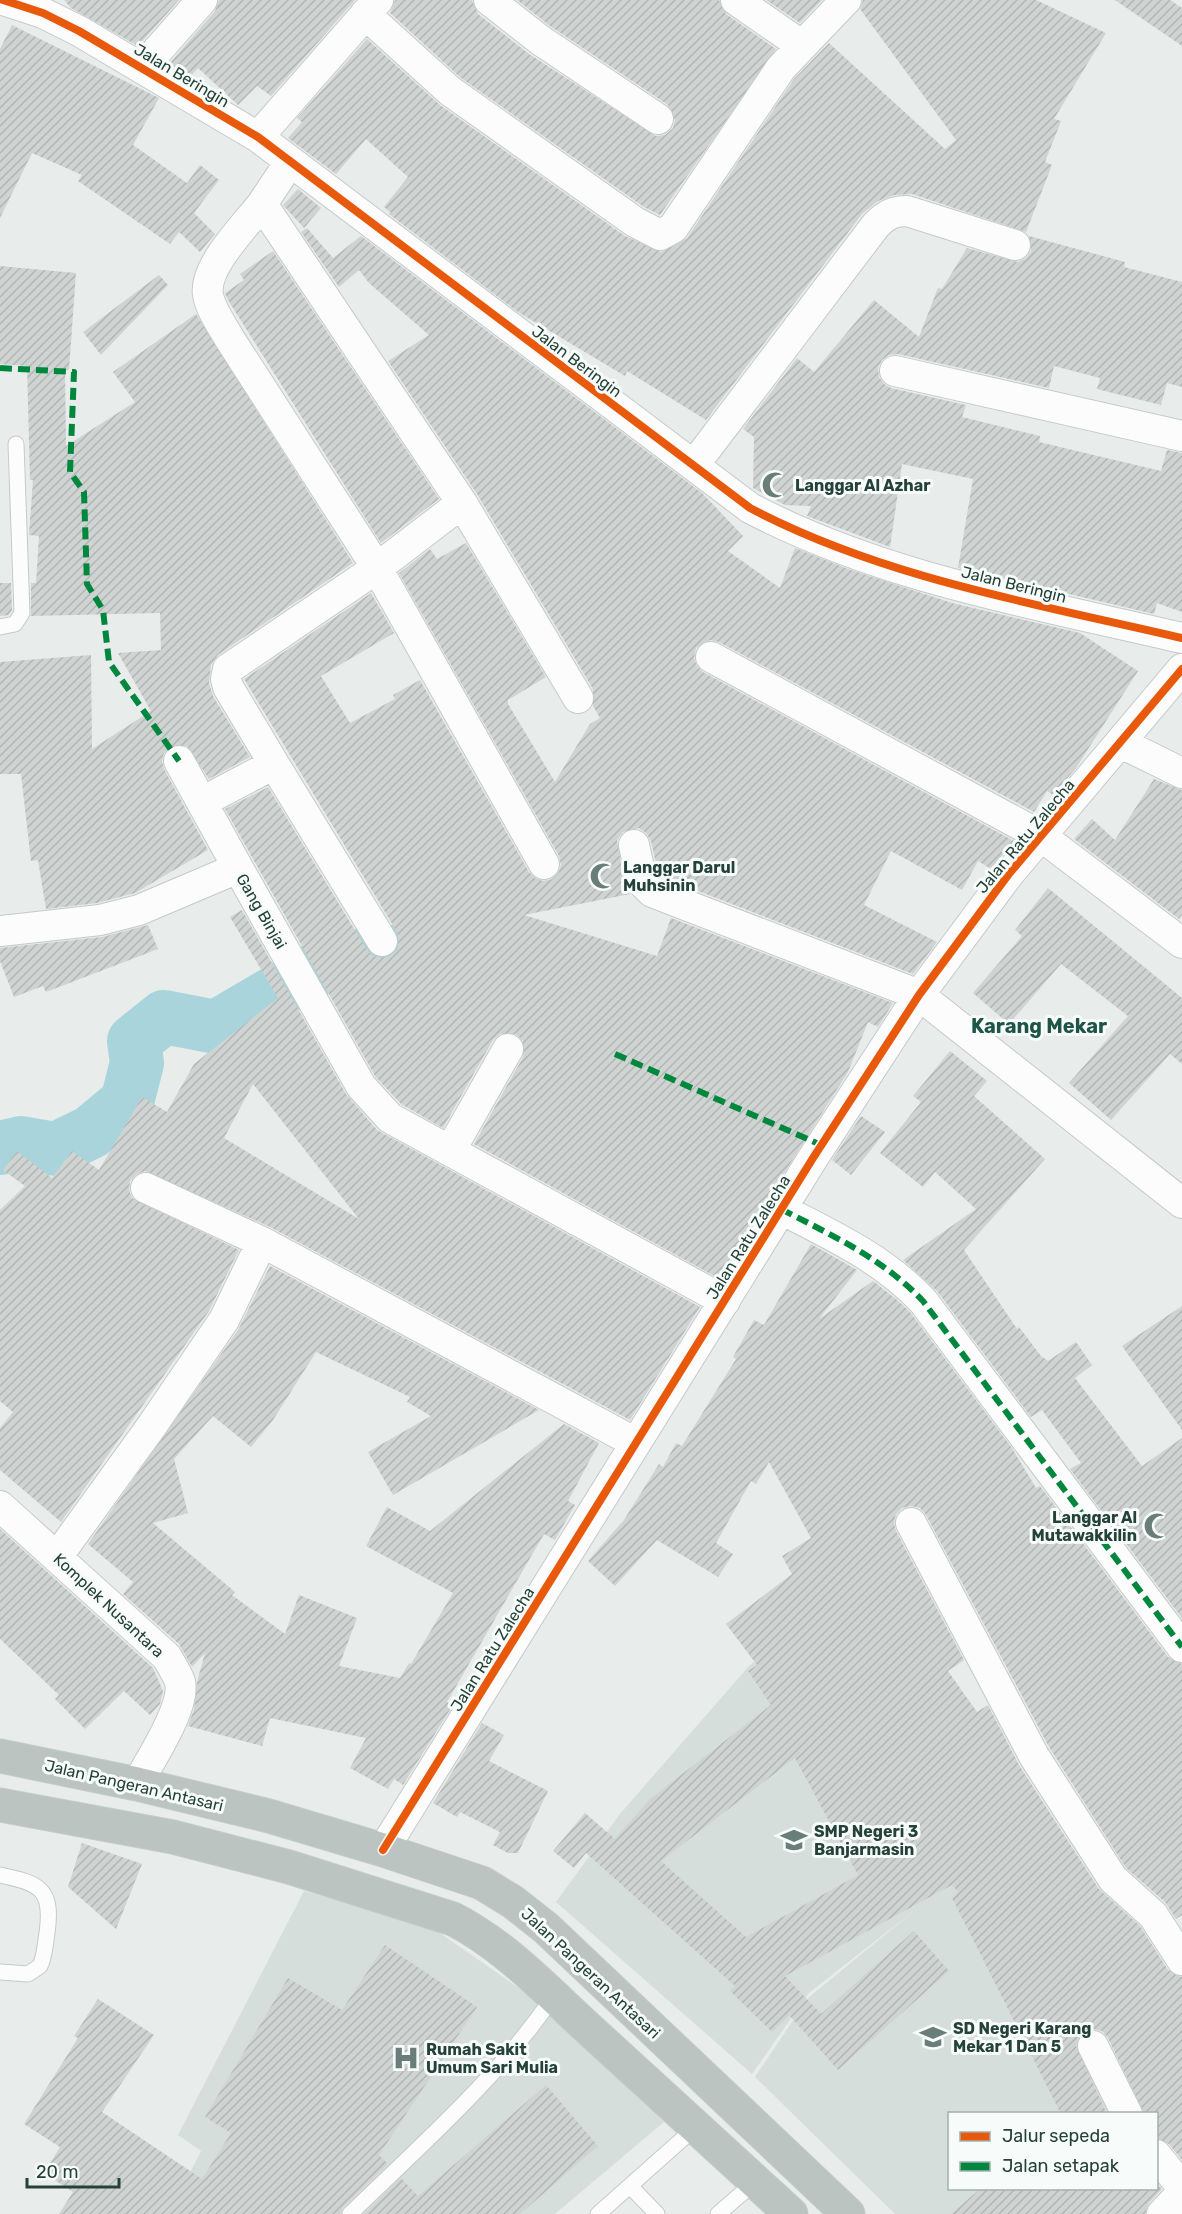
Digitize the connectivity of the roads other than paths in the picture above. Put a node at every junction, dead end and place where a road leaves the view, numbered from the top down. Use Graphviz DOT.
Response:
graph roads {
  1 [pos="202,0"];
  2 [pos="489,0"];
  3 [pos="736,0"];
  4 [pos="846,0"];
  5 [pos="11,1"];
  6 [pos="372,7"];
  7 [pos="801,45"];
  8 [pos="142,67"];
  9 [pos="658,119"];
  10 [pos="258,137"];
  11 [pos="290,162"];
  12 [pos="262,204"];
  13 [pos="1015,245"];
  14 [pos="895,371"];
  15 [pos="1182,436"];
  16 [pos="16,444"];
  17 [pos="694,465"];
  18 [pos="462,503"];
  19 [pos="377,568"];
  20 [pos="0,627"];
  21 [pos="1182,638"];
  22 [pos="711,657"];
  23 [pos="1182,669"];
  24 [pos="578,698"];
  25 [pos="1121,743"];
  26 [pos="179,761"];
  27 [pos="274,764"];
  28 [pos="1182,773"];
  29 [pos="202,802"];
  30 [pos="1041,836"];
  31 [pos="634,845"];
  32 [pos="544,864"];
  33 [pos="238,868"];
  34 [pos="0,931"];
  35 [pos="382,941"];
  36 [pos="1182,943"];
  37 [pos="920,994"];
  38 [pos="508,1049"];
  39 [pos="450,1151"];
  40 [pos="146,1188"];
  41 [pos="1182,1203"];
  42 [pos="781,1209"];
  43 [pos="262,1242"];
  44 [pos="725,1301"];
  45 [pos="636,1443"];
  46 [pos="0,1506"];
  47 [pos="911,1523"];
  48 [pos="57,1557"];
  49 [pos="1180,1641"];
  50 [pos="0,1756"];
  51 [pos="137,1784"];
  52 [pos="0,1805"];
  53 [pos="269,1816"];
  54 [pos="383,1850"];
  55 [pos="261,1860"];
  56 [pos="0,1875"];
  57 [pos="1182,1960"];
  58 [pos="0,1972"];
  59 [pos="554,1997"];
  60 [pos="1093,2046"];
  61 [pos="1126,2112"];
  62 [pos="696,2127"];
  63 [pos="1158,2157"];
  64 [pos="755,2182"];
  65 [pos="630,2186"];
  66 [pos="1182,2187"];
  67 [pos="1182,2193"];
  68 [pos="350,2214"];
  69 [pos="598,2214"];
  70 [pos="657,2214"];
  71 [pos="718,2214"];
  72 [pos="791,2214"];
  73 [pos="848,2214"];
  74 [pos="1162,2214"];
  1 -- 8 [label="street"];
  2 -- 9 [label="street"];
  3 -- 7 [label="street"];
  4 -- 7 [label="street"];
  5 -- 8 [label="street, Jalan Beringin"];
  6 -- 7 [label="street"];
  6 -- 10 [label="street"];
  8 -- 10 [label="street, Jalan Beringin"];
  10 -- 11 [label="street, Jalan Beringin"];
  11 -- 12 [label="street"];
  11 -- 17 [label="street, Jalan Beringin"];
  12 -- 18 [label="street"];
  12 -- 19 [label="street"];
  13 -- 17 [label="street"];
  14 -- 15 [label="street"];
  16 -- 20 [label="lane"];
  17 -- 21 [label="street, Jalan Beringin"];
  18 -- 19 [label="street"];
  18 -- 24 [label="street"];
  19 -- 27 [label="street"];
  19 -- 32 [label="street"];
  22 -- 30 [label="street"];
  23 -- 25 [label="street, Jalan Ratu Zalecha"];
  25 -- 28 [label="street"];
  25 -- 30 [label="street, Jalan Ratu Zalecha"];
  26 -- 29 [label="street"];
  27 -- 29 [label="street"];
  27 -- 35 [label="street"];
  29 -- 33 [label="street"];
  30 -- 36 [label="street"];
  30 -- 37 [label="street, Jalan Ratu Zalecha"];
  31 -- 37 [label="street"];
  33 -- 34 [label="street, Gang Binjai"];
  33 -- 39 [label="street, Gang Binjai"];
  37 -- 41 [label="street"];
  37 -- 42 [label="street, Jalan Ratu Zalecha"];
  38 -- 39 [label="street"];
  39 -- 44 [label="street, Gang Binjai"];
  40 -- 43 [label="street"];
  42 -- 44 [label="street, Jalan Ratu Zalecha"];
  42 -- 49 [label="street"];
  43 -- 45 [label="street"];
  43 -- 48 [label="street"];
  44 -- 45 [label="street, Jalan Ratu Zalecha"];
  45 -- 54 [label="street, Jalan Ratu Zalecha"];
  46 -- 48 [label="street, Komplek Nusantara"];
  47 -- 57 [label="street"];
  48 -- 51 [label="street, Komplek Nusantara"];
  50 -- 51 [label="highway, Jalan Pangeran Antasari"];
  51 -- 53 [label="highway, Jalan Pangeran Antasari"];
  52 -- 55 [label="highway"];
  53 -- 54 [label="highway, Jalan Pangeran Antasari"];
  53 -- 55 [label="highway"];
  54 -- 73 [label="highway, Jalan Pangeran Antasari"];
  55 -- 59 [label="highway"];
  56 -- 58 [label="lane"];
  59 -- 62 [label="highway"];
  59 -- 68 [label="lane"];
  60 -- 61 [label="street"];
  62 -- 64 [label="highway"];
  62 -- 65 [label="lane"];
  63 -- 66 [label="street"];
  64 -- 71 [label="lane"];
  64 -- 72 [label="highway"];
  65 -- 69 [label="lane"];
  65 -- 70 [label="lane"];
  67 -- 74 [label="street"];
}
